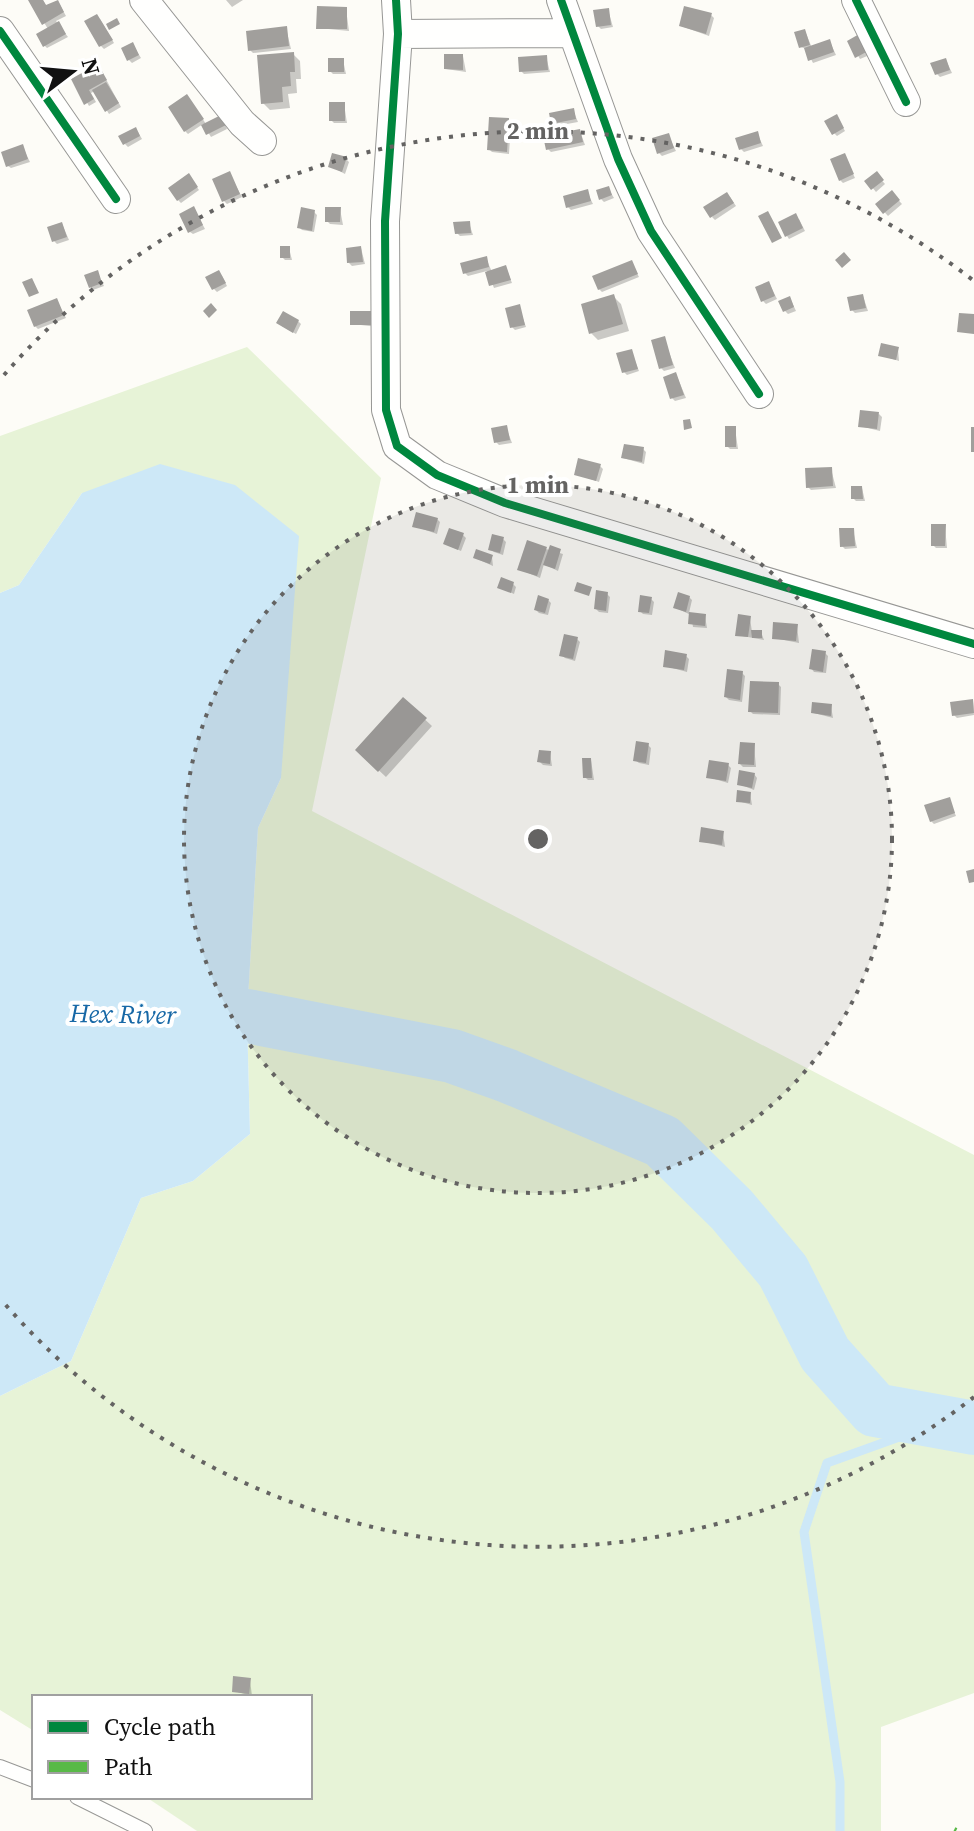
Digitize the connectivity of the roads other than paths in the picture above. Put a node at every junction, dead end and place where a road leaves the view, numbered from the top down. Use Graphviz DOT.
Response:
graph roads {
  1 [pos="144,0"];
  2 [pos="396,0"];
  3 [pos="561,0"];
  4 [pos="856,0"];
  5 [pos="0,31"];
  6 [pos="571,33"];
  7 [pos="398,34"];
  8 [pos="906,102"];
  9 [pos="262,141"];
  10 [pos="116,199"];
  11 [pos="759,394"];
  12 [pos="974,644"];
  13 [pos="0,1767"];
  14 [pos="32,1779"];
  15 [pos="81,1799"];
  16 [pos="145,1831"];
  1 -- 9 [label="street"];
  2 -- 7 [label="street"];
  3 -- 6 [label="street"];
  4 -- 8 [label="street"];
  5 -- 10 [label="street"];
  6 -- 7 [label="street"];
  6 -- 11 [label="street"];
  7 -- 12 [label="street"];
  13 -- 14 [label="lane"];
  15 -- 16 [label="lane"];
}
